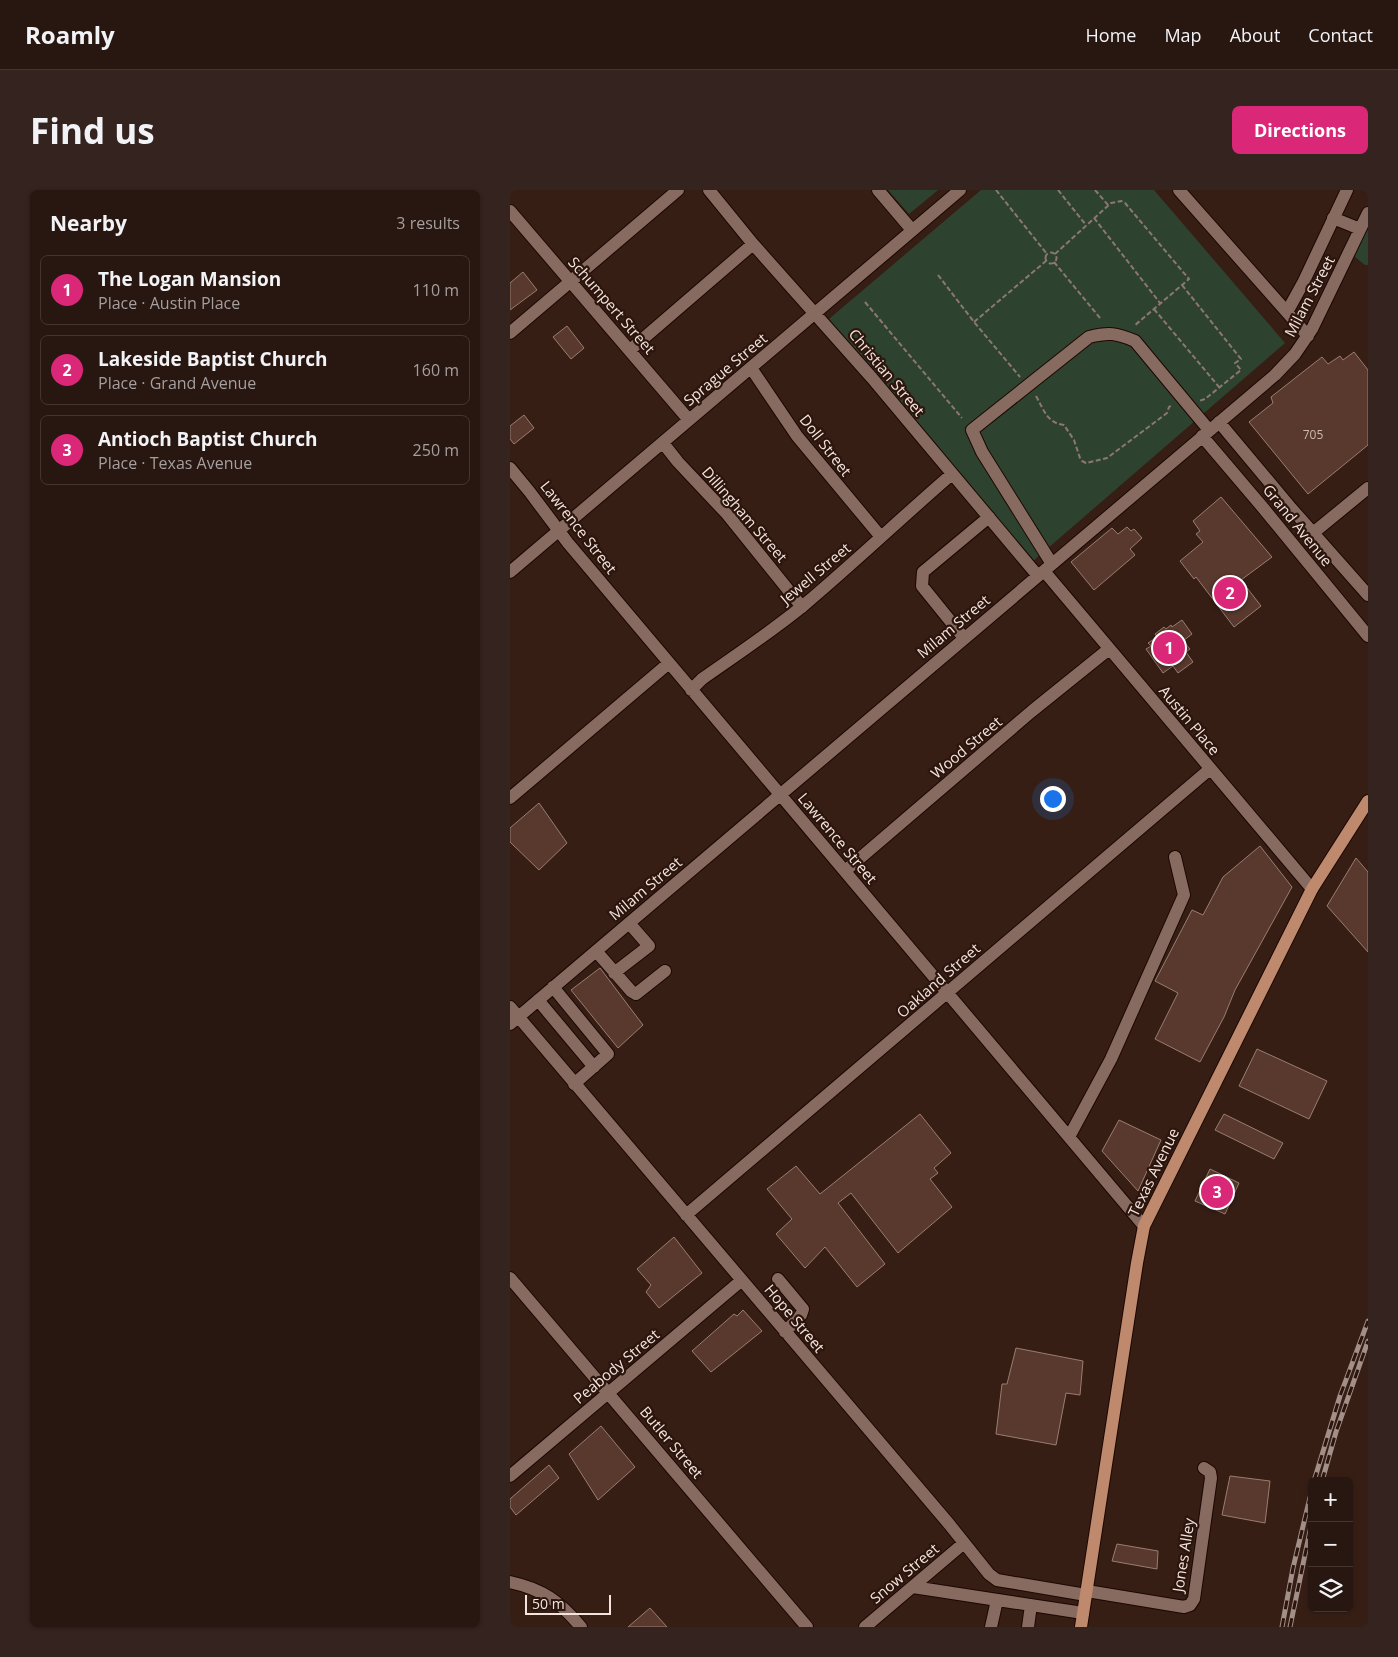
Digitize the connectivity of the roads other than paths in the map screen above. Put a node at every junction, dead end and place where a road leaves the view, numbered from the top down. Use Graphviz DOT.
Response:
graph roads {
  1 [pos="678,190"];
  2 [pos="709,190"];
  3 [pos="878,190"];
  4 [pos="960,190"];
  5 [pos="1179,190"];
  6 [pos="1347,190"];
  7 [pos="510,211"];
  8 [pos="1368,213"];
  9 [pos="1333,218"];
  10 [pos="1360,229"];
  11 [pos="912,230"];
  12 [pos="753,244"];
  13 [pos="571,281"];
  14 [pos="1286,312"];
  15 [pos="814,313"];
  16 [pos="510,333"];
  17 [pos="1308,336"];
  18 [pos="630,350"];
  19 [pos="751,368"];
  20 [pos="689,420"];
  21 [pos="1210,430"];
  22 [pos="663,443"];
  23 [pos="510,468"];
  24 [pos="952,474"];
  25 [pos="1368,488"];
  26 [pos="989,517"];
  27 [pos="559,531"];
  28 [pos="1313,533"];
  29 [pos="881,538"];
  30 [pos="1045,570"];
  31 [pos="510,572"];
  32 [pos="1368,595"];
  33 [pos="802,606"];
  34 [pos="1368,636"];
  35 [pos="964,638"];
  36 [pos="1109,649"];
  37 [pos="669,663"];
  38 [pos="691,690"];
  39 [pos="1210,769"];
  40 [pos="780,795"];
  41 [pos="510,798"];
  42 [pos="1368,801"];
  43 [pos="1175,857"];
  44 [pos="845,871"];
  45 [pos="1312,890"];
  46 [pos="629,923"];
  47 [pos="596,951"];
  48 [pos="666,971"];
  49 [pos="614,973"];
  50 [pos="553,987"];
  51 [pos="948,992"];
  52 [pos="538,1000"];
  53 [pos="513,1016"];
  54 [pos="594,1066"];
  55 [pos="574,1084"];
  56 [pos="1070,1137"];
  57 [pos="686,1215"];
  58 [pos="1144,1226"];
  59 [pos="510,1278"];
  60 [pos="778,1278"];
  61 [pos="742,1280"];
  62 [pos="785,1332"];
  63 [pos="609,1393"];
  64 [pos="1204,1468"];
  65 [pos="510,1476"];
  66 [pos="964,1543"];
  67 [pos="510,1582"];
  68 [pos="912,1587"];
  69 [pos="1087,1593"];
  70 [pos="997,1600"];
  71 [pos="1031,1605"];
  72 [pos="1083,1613"];
  73 [pos="581,1627"];
  74 [pos="807,1627"];
  75 [pos="865,1627"];
  76 [pos="991,1627"];
  77 [pos="1028,1627"];
  78 [pos="1081,1627"];
  1 -- 13 [label="street"];
  2 -- 12 [label="street, Christian Street"];
  3 -- 11 [label="street"];
  4 -- 11 [label="street, Sprague Street"];
  5 -- 14 [label="street"];
  6 -- 9 [label="street"];
  7 -- 13 [label="street, Schumpert Street"];
  8 -- 10 [label="street, Milam Street"];
  9 -- 10 [label="street"];
  9 -- 14 [label="street"];
  10 -- 17 [label="street, Milam Street"];
  11 -- 15 [label="street, Sprague Street"];
  12 -- 15 [label="street, Christian Street"];
  12 -- 18 [label="street"];
  13 -- 16 [label="street"];
  13 -- 18 [label="street, Schumpert Street"];
  14 -- 17 [label="street"];
  15 -- 19 [label="street, Sprague Street"];
  15 -- 24 [label="street, Christian Street"];
  17 -- 21 [label="street, Milam Street"];
  18 -- 20 [label="street, Schumpert Street"];
  19 -- 20 [label="street, Sprague Street"];
  19 -- 29 [label="street, Doll Street"];
  20 -- 22 [label="street, Sprague Street"];
  21 -- 28 [label="street, Grand Avenue"];
  21 -- 30 [label="street, Milam Street"];
  21 -- 30 [label="street"];
  21 -- 34 [label="street, Grand Avenue"];
  22 -- 27 [label="street, Sprague Street"];
  22 -- 33 [label="street, Dillingham Street"];
  23 -- 27 [label="street, Lawrence Street"];
  24 -- 26 [label="street, Christian Street"];
  24 -- 29 [label="street, Jewell Street"];
  25 -- 28 [label="street"];
  26 -- 30 [label="street, Christian Street"];
  26 -- 35 [label="street"];
  27 -- 31 [label="street, Sprague Street"];
  27 -- 37 [label="street, Lawrence Street"];
  28 -- 32 [label="street, Grand Avenue"];
  29 -- 33 [label="street, Jewell Street"];
  30 -- 35 [label="street, Milam Street"];
  30 -- 36 [label="street, Austin Place"];
  33 -- 38 [label="street, Jewell Street"];
  35 -- 40 [label="street, Milam Street"];
  36 -- 39 [label="street, Austin Place"];
  36 -- 44 [label="street, Wood Street"];
  37 -- 38 [label="street, Lawrence Street"];
  37 -- 41 [label="street"];
  38 -- 40 [label="street, Lawrence Street"];
  39 -- 45 [label="street, Austin Place"];
  39 -- 51 [label="street, Oakland Street"];
  40 -- 44 [label="street, Lawrence Street"];
  40 -- 46 [label="street, Milam Street"];
  42 -- 45 [label="main road, Texas Avenue"];
  43 -- 56 [label="street"];
  44 -- 51 [label="street, Lawrence Street"];
  45 -- 58 [label="main road, Texas Avenue"];
  46 -- 47 [label="street, Milam Street"];
  46 -- 49 [label="street"];
  47 -- 49 [label="street"];
  47 -- 50 [label="street, Milam Street"];
  48 -- 49 [label="street"];
  50 -- 52 [label="street, Milam Street"];
  50 -- 54 [label="street"];
  51 -- 56 [label="street, Lawrence Street"];
  51 -- 57 [label="street, Oakland Street"];
  52 -- 53 [label="street, Milam Street"];
  52 -- 54 [label="street"];
  53 -- 55 [label="street, Hope Street"];
  54 -- 55 [label="street"];
  55 -- 57 [label="street, Hope Street"];
  56 -- 58 [label="street, Lawrence Street"];
  57 -- 61 [label="street, Hope Street"];
  58 -- 69 [label="main road, Texas Avenue"];
  59 -- 63 [label="street, Butler Street"];
  60 -- 62 [label="street"];
  61 -- 62 [label="street, Hope Street"];
  61 -- 63 [label="street, Peabody Street"];
  62 -- 66 [label="street, Hope Street"];
  63 -- 65 [label="street, Peabody Street"];
  63 -- 74 [label="street, Butler Street"];
  64 -- 69 [label="street, Jones Alley"];
  66 -- 68 [label="street, Snow Street"];
  66 -- 69 [label="street, Hope Street"];
  67 -- 73 [label="street"];
  68 -- 70 [label="street"];
  68 -- 75 [label="street, Snow Street"];
  69 -- 72 [label="main road, Texas Avenue"];
  70 -- 71 [label="street"];
  70 -- 76 [label="street"];
  71 -- 72 [label="street"];
  71 -- 77 [label="street"];
  72 -- 78 [label="main road, Texas Avenue"];
}
